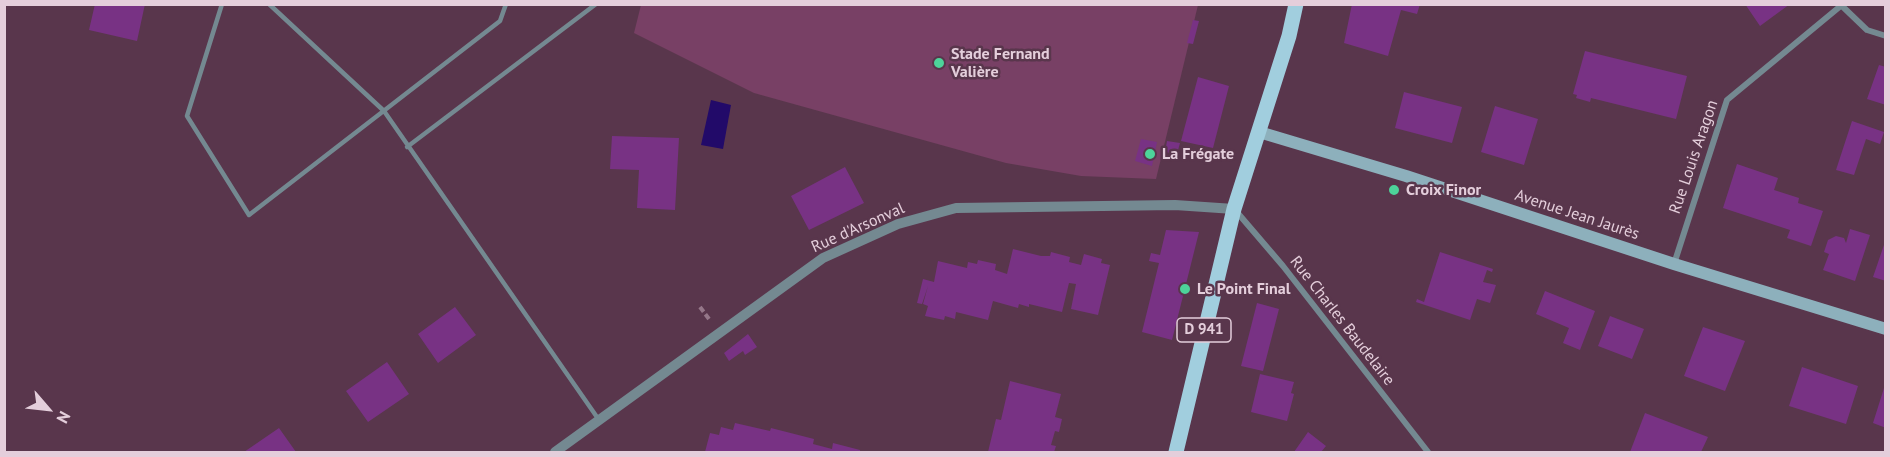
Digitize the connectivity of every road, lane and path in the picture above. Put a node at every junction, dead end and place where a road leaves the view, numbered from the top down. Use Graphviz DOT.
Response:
graph roads {
  1 [pos="222,4"];
  2 [pos="269,4"];
  3 [pos="506,4"];
  4 [pos="596,4"];
  5 [pos="1296,4"];
  6 [pos="1842,5"];
  7 [pos="1886,36"];
  8 [pos="384,111"];
  9 [pos="1259,132"];
  10 [pos="407,147"];
  11 [pos="1234,209"];
  12 [pos="1674,264"];
  13 [pos="1886,329"];
  14 [pos="599,420"];
  15 [pos="555,453"];
  16 [pos="1176,453"];
  17 [pos="1428,453"];
  1 -- 8 [label="lane"];
  2 -- 8 [label="lane"];
  3 -- 8 [label="lane"];
  4 -- 10 [label="lane"];
  5 -- 9 [label="main road, D 941"];
  6 -- 7 [label="street"];
  6 -- 12 [label="street, Rue Louis Aragon"];
  8 -- 10 [label="lane"];
  9 -- 11 [label="main road, D 941"];
  9 -- 12 [label="main road, Avenue Jean Jaurès"];
  10 -- 14 [label="lane"];
  11 -- 14 [label="street, Rue d'Arsonval"];
  11 -- 16 [label="main road, D 941"];
  11 -- 17 [label="street, Rue Charles Baudelaire"];
  12 -- 13 [label="main road, Avenue Jean Jaurès"];
  14 -- 15 [label="street, Rue d'Arsonval"];
}
